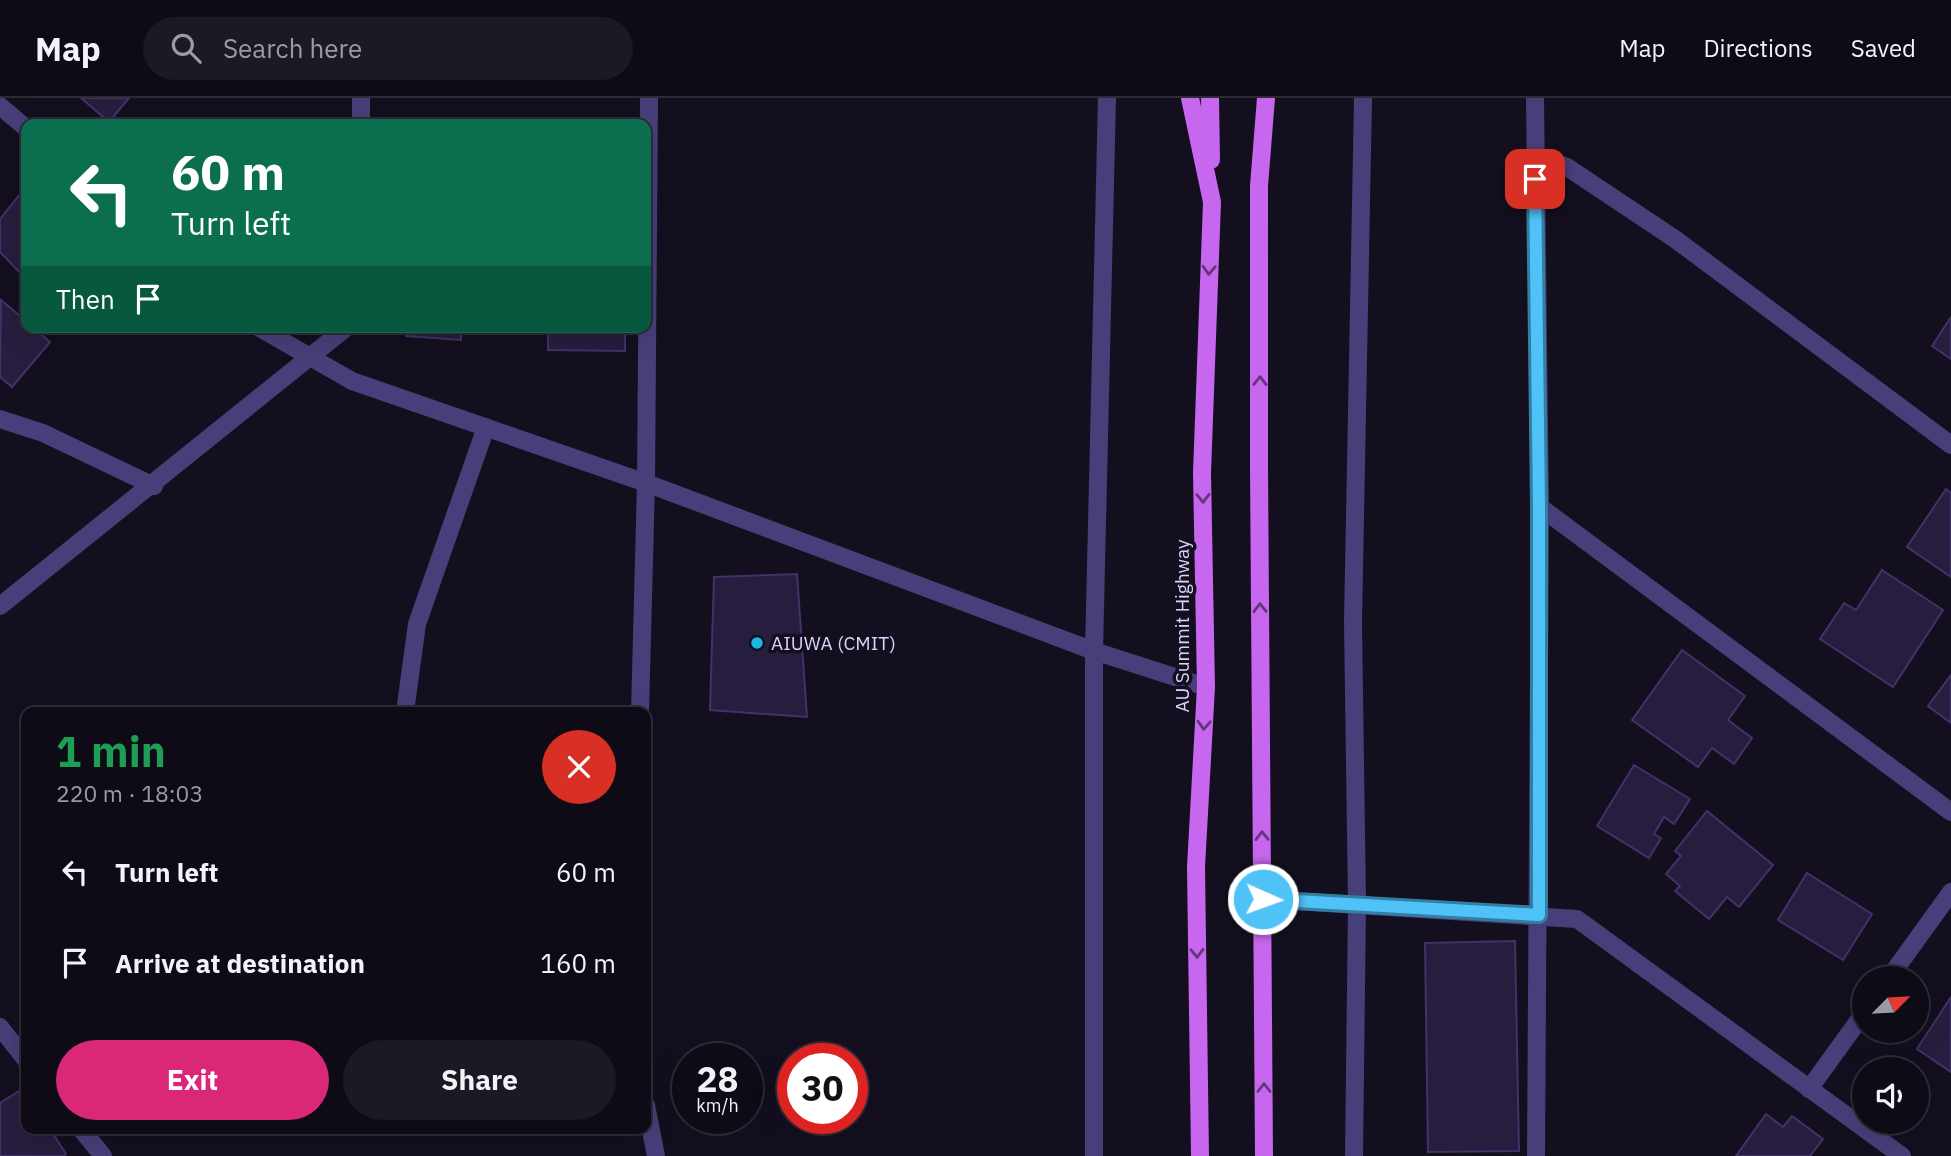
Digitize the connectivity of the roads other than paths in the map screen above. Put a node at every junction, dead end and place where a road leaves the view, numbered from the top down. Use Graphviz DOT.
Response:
graph roads {
  1 [pos="361,98"];
  2 [pos="649,98"];
  3 [pos="1107,98"];
  4 [pos="1190,98"];
  5 [pos="1210,98"];
  6 [pos="1256,98"];
  7 [pos="1266,98"];
  8 [pos="1363,98"];
  9 [pos="1535,98"];
  10 [pos="0,106"];
  11 [pos="361,119"];
  12 [pos="649,119"];
  13 [pos="21,124"];
  14 [pos="1534,154"];
  15 [pos="1259,186"];
  16 [pos="1212,202"];
  17 [pos="268,333"];
  18 [pos="339,333"];
  19 [pos="647,333"];
  20 [pos="307,356"];
  21 [pos="0,419"];
  22 [pos="486,427"];
  23 [pos="1951,445"];
  24 [pos="646,483"];
  25 [pos="154,486"];
  26 [pos="1539,507"];
  27 [pos="0,606"];
  28 [pos="1094,651"];
  29 [pos="1206,687"];
  30 [pos="406,707"];
  31 [pos="640,707"];
  32 [pos="1951,812"];
  33 [pos="1951,892"];
  34 [pos="1263,899"];
  35 [pos="1357,903"];
  36 [pos="1539,915"];
  37 [pos="1898,966"];
  38 [pos="0,1027"];
  39 [pos="1852,1030"];
  40 [pos="21,1054"];
  41 [pos="1809,1089"];
  42 [pos="651,1130"];
  43 [pos="85,1134"];
  44 [pos="103,1156"];
  45 [pos="656,1156"];
  46 [pos="1094,1156"];
  47 [pos="1200,1156"];
  48 [pos="1264,1156"];
  49 [pos="1354,1156"];
  50 [pos="1536,1156"];
  51 [pos="1902,1156"];
  1 -- 11 [label="street"];
  2 -- 12 [label="street"];
  3 -- 28 [label="street"];
  4 -- 16 [label="main road, AU Summit Highway"];
  5 -- 16 [label="main road"];
  6 -- 15 [label="main road"];
  7 -- 15 [label="main road"];
  8 -- 35 [label="street"];
  9 -- 14 [label="street"];
  10 -- 13 [label="street"];
  14 -- 23 [label="street"];
  14 -- 26 [label="street"];
  34 -- 15 [label="main road, one-way"];
  16 -- 29 [label="main road, AU Summit Highway, one-way"];
  17 -- 20 [label="street"];
  18 -- 20 [label="street"];
  19 -- 24 [label="street"];
  20 -- 22 [label="street"];
  20 -- 25 [label="street"];
  21 -- 25 [label="street"];
  22 -- 24 [label="street"];
  22 -- 30 [label="street"];
  24 -- 28 [label="street"];
  24 -- 31 [label="street"];
  25 -- 27 [label="street"];
  26 -- 32 [label="street"];
  26 -- 36 [label="street"];
  28 -- 29 [label="street"];
  28 -- 46 [label="street"];
  29 -- 47 [label="main road, AU Summit Highway, one-way"];
  33 -- 37 [label="street"];
  34 -- 35 [label="street"];
  48 -- 34 [label="main road, one-way"];
  35 -- 36 [label="street"];
  35 -- 49 [label="street"];
  36 -- 41 [label="street"];
  36 -- 50 [label="street"];
  38 -- 40 [label="street"];
  39 -- 41 [label="street"];
  41 -- 51 [label="street"];
  42 -- 45 [label="street"];
  43 -- 44 [label="street"];
}
